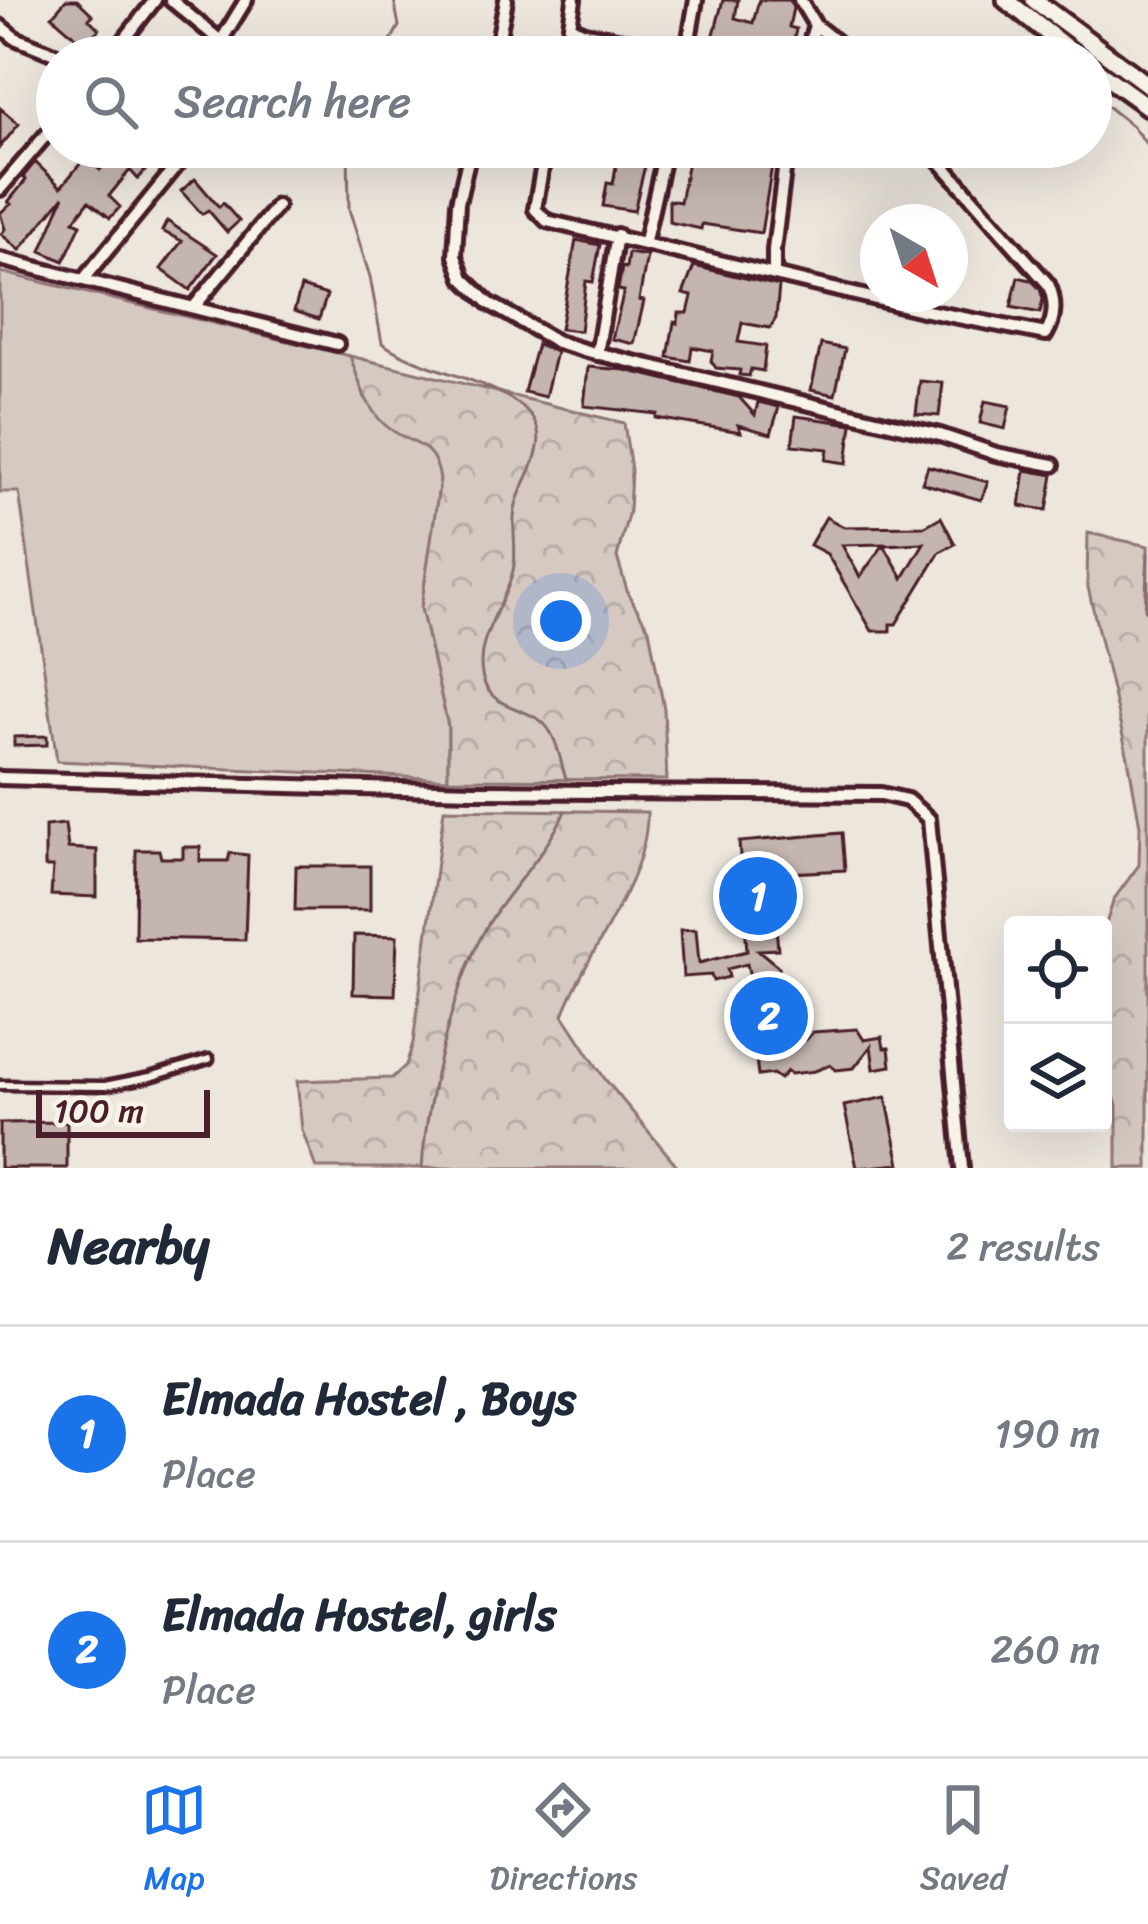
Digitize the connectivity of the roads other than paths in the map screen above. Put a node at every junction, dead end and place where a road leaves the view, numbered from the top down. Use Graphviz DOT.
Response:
graph roads {
  1 [pos="155,0"];
  2 [pos="171,0"];
  3 [pos="246,0"];
  4 [pos="506,0"];
  5 [pos="574,0"];
  6 [pos="696,0"];
  7 [pos="800,0"];
  8 [pos="1006,0"];
  9 [pos="1034,0"];
  10 [pos="815,25"];
  11 [pos="0,26"];
  12 [pos="571,27"];
  13 [pos="127,36"];
  14 [pos="215,36"];
  15 [pos="224,36"];
  16 [pos="499,36"];
  17 [pos="569,36"];
  18 [pos="599,36"];
  19 [pos="689,36"];
  20 [pos="812,36"];
  21 [pos="829,36"];
  22 [pos="1051,36"];
  23 [pos="1082,36"];
  24 [pos="36,46"];
  25 [pos="1112,58"];
  26 [pos="1112,81"];
  27 [pos="1148,85"];
  28 [pos="1148,107"];
  29 [pos="36,147"];
  30 [pos="175,168"];
  31 [pos="467,168"];
  32 [pos="542,168"];
  33 [pos="661,168"];
  34 [pos="786,168"];
  35 [pos="946,168"];
  36 [pos="0,189"];
  37 [pos="277,206"];
  38 [pos="616,235"];
  39 [pos="645,241"];
  40 [pos="0,259"];
  41 [pos="774,273"];
  42 [pos="84,279"];
  43 [pos="194,307"];
  44 [pos="337,344"];
  45 [pos="597,353"];
  46 [pos="1053,465"];
  47 [pos="0,778"];
  48 [pos="209,1059"];
  49 [pos="0,1085"];
  50 [pos="962,1168"];
  1 -- 13 [label="street"];
  2 -- 14 [label="street"];
  3 -- 15 [label="street"];
  4 -- 16 [label="street"];
  5 -- 12 [label="street"];
  6 -- 19 [label="street"];
  7 -- 10 [label="street"];
  8 -- 22 [label="street"];
  9 -- 23 [label="street"];
  10 -- 20 [label="street"];
  10 -- 21 [label="street"];
  11 -- 24 [label="street"];
  12 -- 17 [label="street"];
  12 -- 18 [label="street"];
  25 -- 27 [label="street"];
  26 -- 28 [label="street"];
  29 -- 36 [label="street"];
  30 -- 42 [label="street"];
  31 -- 45 [label="street"];
  32 -- 38 [label="street"];
  33 -- 39 [label="street"];
  34 -- 41 [label="street"];
  35 -- 41 [label="street"];
  37 -- 43 [label="street"];
  38 -- 39 [label="street"];
  38 -- 45 [label="street"];
  39 -- 41 [label="street"];
  40 -- 42 [label="street"];
  42 -- 43 [label="street"];
  43 -- 44 [label="street"];
  45 -- 46 [label="street"];
  47 -- 50 [label="street"];
  48 -- 49 [label="lane"];
}
